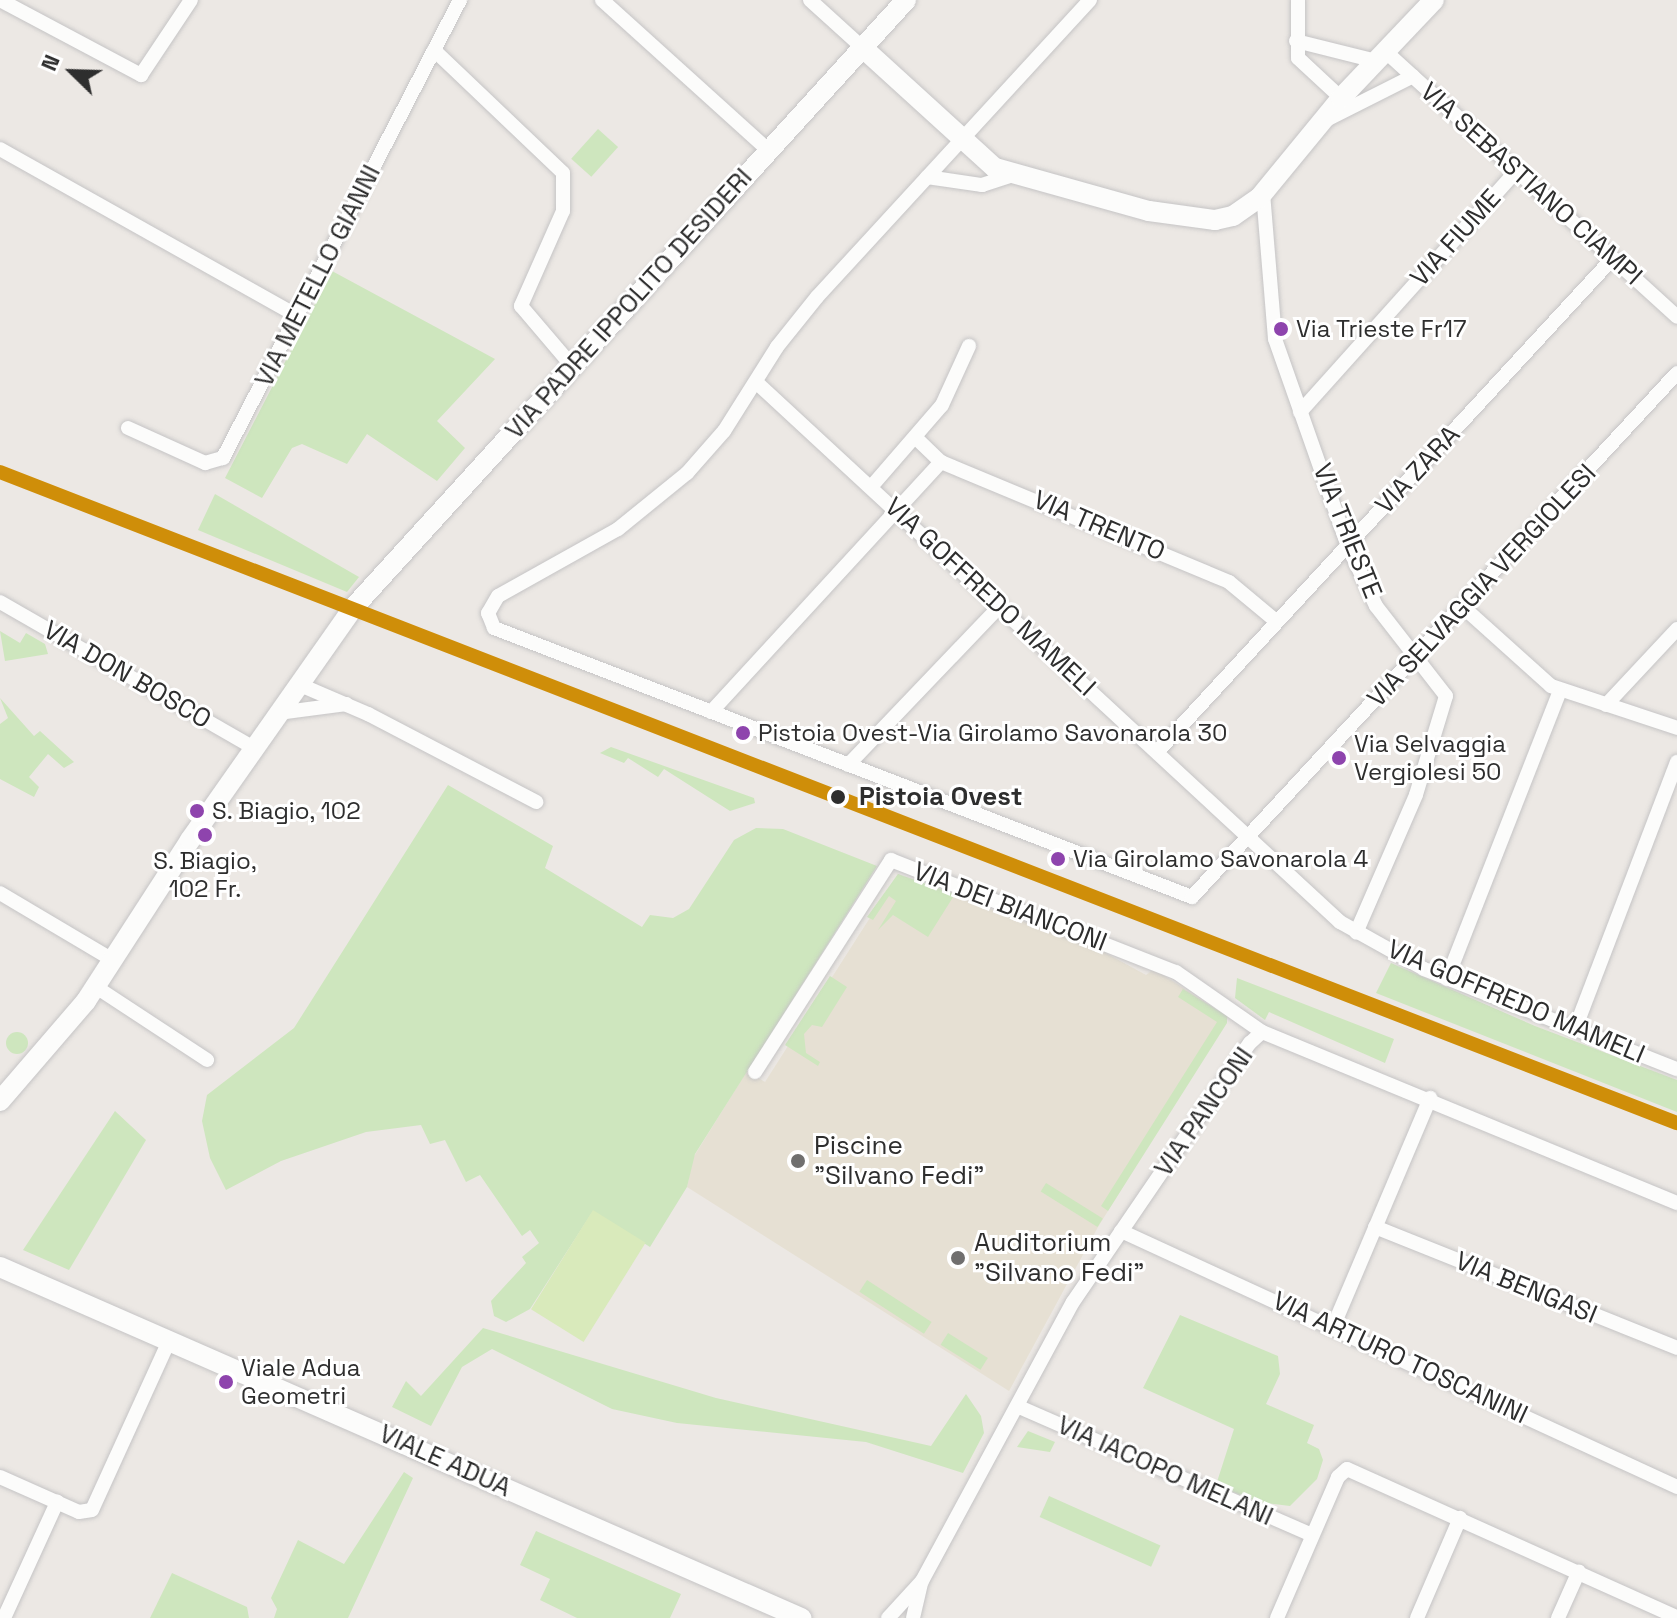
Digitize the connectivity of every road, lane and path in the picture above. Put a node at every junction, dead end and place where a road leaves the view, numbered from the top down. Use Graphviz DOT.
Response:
graph roads {
  1 [pos="0,0"];
  2 [pos="191,0"];
  3 [pos="460,0"];
  4 [pos="602,0"];
  5 [pos="810,0"];
  6 [pos="906,0"];
  7 [pos="1090,0"];
  8 [pos="1298,0"];
  9 [pos="1434,0"];
  10 [pos="1296,41"];
  11 [pos="863,48"];
  12 [pos="434,50"];
  13 [pos="1380,56"];
  14 [pos="1413,76"];
  15 [pos="1341,98"];
  16 [pos="1321,123"];
  17 [pos="960,140"];
  18 [pos="0,149"];
  19 [pos="769,151"];
  20 [pos="1516,171"];
  21 [pos="1013,175"];
  22 [pos="927,177"];
  23 [pos="1263,193"];
  24 [pos="1613,258"];
  25 [pos="298,316"];
  26 [pos="1677,317"];
  27 [pos="969,346"];
  28 [pos="572,366"];
  29 [pos="1677,373"];
  30 [pos="756,382"];
  31 [pos="1300,412"];
  32 [pos="128,428"];
  33 [pos="916,438"];
  34 [pos="941,462"];
  35 [pos="871,487"];
  36 [pos="896,511"];
  37 [pos="1348,546"];
  38 [pos="0,602"];
  39 [pos="1001,605"];
  40 [pos="1463,607"];
  41 [pos="1277,622"];
  42 [pos="1677,629"];
  43 [pos="1418,657"];
  44 [pos="298,684"];
  45 [pos="1560,690"];
  46 [pos="347,704"];
  47 [pos="1606,705"];
  48 [pos="711,712"];
  49 [pos="278,713"];
  50 [pos="1677,728"];
  51 [pos="254,748"];
  52 [pos="1157,752"];
  53 [pos="1677,762"];
  54 [pos="848,765"];
  55 [pos="536,802"];
  56 [pos="1251,837"];
  57 [pos="0,893"];
  58 [pos="1356,933"];
  59 [pos="113,960"];
  60 [pos="1447,979"];
  61 [pos="96,987"];
  62 [pos="1575,1029"];
  63 [pos="1262,1032"];
  64 [pos="207,1060"];
  65 [pos="1677,1069"];
  66 [pos="755,1072"];
  67 [pos="1430,1098"];
  68 [pos="0,1101"];
  69 [pos="1677,1203"];
  70 [pos="1375,1227"];
  71 [pos="1121,1231"];
  72 [pos="0,1267"];
  73 [pos="1333,1327"];
  74 [pos="170,1339"];
  75 [pos="1677,1348"];
  76 [pos="1019,1407"];
  77 [pos="0,1477"];
  78 [pos="1677,1487"];
  79 [pos="57,1502"];
  80 [pos="1460,1518"];
  81 [pos="1312,1535"];
  82 [pos="1579,1571"];
  83 [pos="922,1581"];
  84 [pos="1677,1617"];
  85 [pos="4,1618"];
  86 [pos="801,1618"];
  87 [pos="888,1618"];
  88 [pos="913,1618"];
  89 [pos="1277,1618"];
  90 [pos="1417,1618"];
  91 [pos="1558,1618"];
  1 -- 2 [label="street"];
  3 -- 12 [label="street, VIA METELLO GIANNI"];
  4 -- 19 [label="street"];
  5 -- 11 [label="street"];
  6 -- 11 [label="street, VIA PADRE IPPOLITO DESIDERI"];
  7 -- 17 [label="street"];
  8 -- 10 [label="street"];
  9 -- 13 [label="street"];
  10 -- 13 [label="street"];
  10 -- 15 [label="street"];
  11 -- 17 [label="street"];
  11 -- 19 [label="street, VIA PADRE IPPOLITO DESIDERI"];
  12 -- 25 [label="street, VIA METELLO GIANNI"];
  12 -- 28 [label="street"];
  13 -- 14 [label="street, VIA SEBASTIANO CIAMPI"];
  13 -- 15 [label="street"];
  14 -- 16 [label="street"];
  14 -- 20 [label="street, VIA SEBASTIANO CIAMPI"];
  15 -- 16 [label="street"];
  16 -- 23 [label="street"];
  17 -- 21 [label="street"];
  17 -- 22 [label="street"];
  18 -- 25 [label="street"];
  19 -- 28 [label="street, VIA PADRE IPPOLITO DESIDERI"];
  20 -- 24 [label="street, VIA SEBASTIANO CIAMPI"];
  20 -- 31 [label="street, VIA FIUME"];
  21 -- 22 [label="street"];
  21 -- 23 [label="street"];
  22 -- 30 [label="street"];
  23 -- 31 [label="street, VIA TRIESTE"];
  24 -- 26 [label="street, VIA SEBASTIANO CIAMPI"];
  24 -- 37 [label="street, VIA ZARA"];
  25 -- 32 [label="street, VIA METELLO GIANNI"];
  27 -- 33 [label="street"];
  28 -- 44 [label="street, VIA PADRE IPPOLITO DESIDERI"];
  29 -- 40 [label="street, VIA SELVAGGIA VERGIOLESI"];
  30 -- 35 [label="street, VIA GOFFREDO MAMELI"];
  30 -- 48 [label="street"];
  31 -- 37 [label="street, VIA TRIESTE"];
  33 -- 34 [label="street, VIA TRENTO"];
  33 -- 35 [label="street"];
  34 -- 36 [label="street"];
  34 -- 41 [label="street, VIA TRENTO"];
  35 -- 36 [label="street, VIA GOFFREDO MAMELI"];
  36 -- 39 [label="street, VIA GOFFREDO MAMELI"];
  36 -- 48 [label="street"];
  37 -- 41 [label="street, VIA ZARA"];
  37 -- 43 [label="street, VIA TRIESTE"];
  38 -- 51 [label="street, VIA DON BOSCO"];
  39 -- 52 [label="street, VIA GOFFREDO MAMELI"];
  39 -- 54 [label="street"];
  40 -- 43 [label="street, VIA SELVAGGIA VERGIOLESI"];
  40 -- 45 [label="street"];
  41 -- 52 [label="street, VIA ZARA"];
  42 -- 47 [label="street"];
  43 -- 56 [label="street, VIA SELVAGGIA VERGIOLESI"];
  43 -- 58 [label="street, VIA TRIESTE"];
  44 -- 46 [label="street"];
  44 -- 49 [label="street, VIA PADRE IPPOLITO DESIDERI"];
  45 -- 47 [label="street"];
  45 -- 60 [label="street"];
  46 -- 49 [label="street"];
  46 -- 55 [label="street"];
  47 -- 50 [label="street"];
  48 -- 54 [label="street"];
  49 -- 51 [label="street, VIA PADRE IPPOLITO DESIDERI"];
  51 -- 59 [label="street, VIA PADRE IPPOLITO DESIDERI"];
  52 -- 56 [label="street, VIA GOFFREDO MAMELI"];
  53 -- 62 [label="street"];
  54 -- 56 [label="street, VIA SELVAGGIA VERGIOLESI"];
  56 -- 58 [label="street, VIA GOFFREDO MAMELI"];
  57 -- 59 [label="street"];
  58 -- 60 [label="street, VIA GOFFREDO MAMELI"];
  59 -- 61 [label="street, VIA PADRE IPPOLITO DESIDERI"];
  60 -- 62 [label="street, VIA GOFFREDO MAMELI"];
  61 -- 64 [label="street"];
  61 -- 68 [label="street, VIA PADRE IPPOLITO DESIDERI"];
  62 -- 65 [label="street, VIA GOFFREDO MAMELI"];
  63 -- 66 [label="street, VIA DEI BIANCONI"];
  63 -- 67 [label="street, VIA PANCONI"];
  63 -- 71 [label="street, VIA PANCONI"];
  67 -- 69 [label="street, VIA PANCONI"];
  67 -- 70 [label="street"];
  70 -- 73 [label="street"];
  70 -- 75 [label="street, VIA BENGASI"];
  71 -- 73 [label="street, VIA ARTURO TOSCANINI"];
  71 -- 76 [label="street, VIA PANCONI"];
  72 -- 74 [label="street, VIALE ADUA"];
  73 -- 78 [label="street, VIA ARTURO TOSCANINI"];
  74 -- 79 [label="street"];
  74 -- 86 [label="street, VIALE ADUA"];
  76 -- 81 [label="street, VIA IACOPO MELANI"];
  76 -- 83 [label="street, VIA PANCONI"];
  77 -- 79 [label="street"];
  79 -- 85 [label="street"];
  80 -- 81 [label="street"];
  80 -- 82 [label="street"];
  80 -- 90 [label="street"];
  81 -- 89 [label="street"];
  82 -- 84 [label="street"];
  82 -- 91 [label="street"];
  83 -- 87 [label="street, VIA PANCONI"];
  83 -- 88 [label="street, VIA PANCONI"];
}
